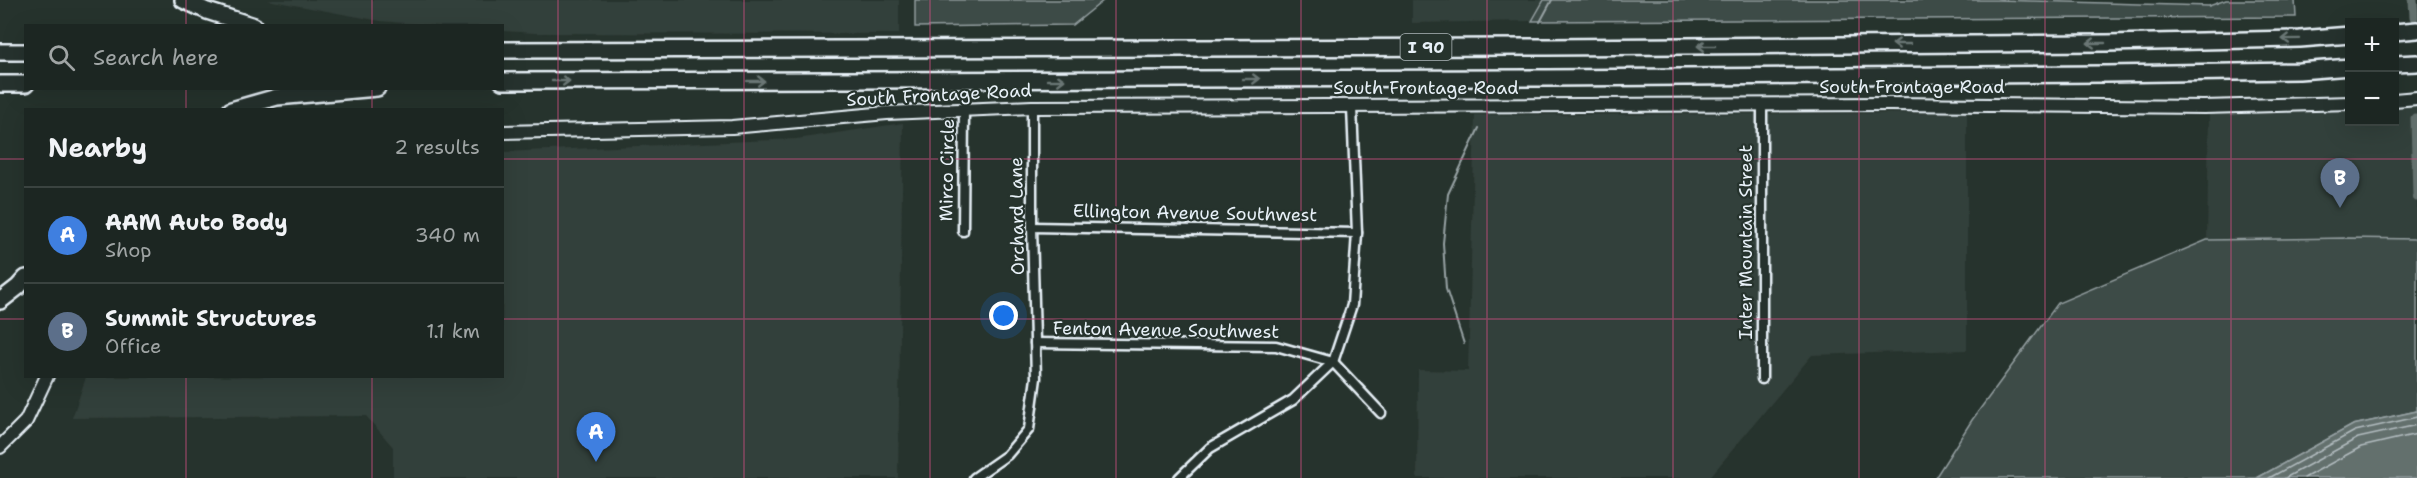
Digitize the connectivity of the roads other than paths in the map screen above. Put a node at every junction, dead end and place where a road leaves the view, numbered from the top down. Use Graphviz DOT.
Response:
graph roads {
  1 [pos="183,0"];
  2 [pos="248,24"];
  3 [pos="2417,30"];
  4 [pos="2399,32"];
  5 [pos="2345,35"];
  6 [pos="504,50"];
  7 [pos="0,52"];
  8 [pos="24,52"];
  9 [pos="2417,63"];
  10 [pos="2399,64"];
  11 [pos="2345,67"];
  12 [pos="504,81"];
  13 [pos="0,84"];
  14 [pos="24,84"];
  15 [pos="352,90"];
  16 [pos="2417,98"];
  17 [pos="2399,100"];
  18 [pos="2345,103"];
  19 [pos="1762,105"];
  20 [pos="1352,106"];
  21 [pos="1032,107"];
  22 [pos="238,108"];
  23 [pos="964,110"];
  24 [pos="504,132"];
  25 [pos="1032,227"];
  26 [pos="963,231"];
  27 [pos="1357,233"];
  28 [pos="24,280"];
  29 [pos="0,301"];
  30 [pos="1035,343"];
  31 [pos="1333,362"];
  32 [pos="46,378"];
  33 [pos="1762,379"];
  34 [pos="1381,413"];
  35 [pos="0,447"];
  36 [pos="974,478"];
  37 [pos="1179,478"];
  1 -- 2 [label="highway"];
  3 -- 4 [label="highway"];
  5 -- 6 [label="highway, I 90, one-way"];
  7 -- 8 [label="highway"];
  9 -- 10 [label="highway"];
  12 -- 11 [label="highway, I 90, one-way"];
  13 -- 14 [label="highway"];
  15 -- 22 [label="highway"];
  16 -- 17 [label="main road"];
  18 -- 19 [label="main road, South Frontage Road"];
  19 -- 20 [label="main road, South Frontage Road"];
  19 -- 33 [label="street, Inter Mountain Street"];
  20 -- 21 [label="main road, South Frontage Road"];
  20 -- 27 [label="street"];
  21 -- 23 [label="main road, South Frontage Road"];
  21 -- 25 [label="street, Orchard Lane"];
  23 -- 24 [label="main road, South Frontage Road"];
  23 -- 26 [label="street, Mirco Circle"];
  25 -- 27 [label="street, Ellington Avenue Southwest"];
  25 -- 30 [label="street, Orchard Lane"];
  27 -- 31 [label="street"];
  28 -- 29 [label="highway"];
  30 -- 31 [label="street, Fenton Avenue Southwest"];
  30 -- 36 [label="street, Orchard Lane"];
  31 -- 34 [label="street"];
  31 -- 37 [label="street"];
  32 -- 35 [label="main road"];
}
